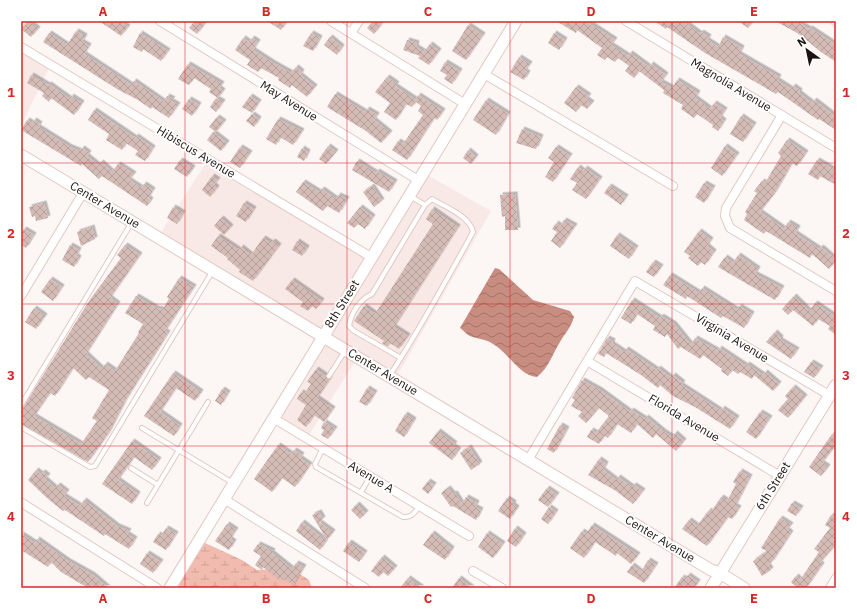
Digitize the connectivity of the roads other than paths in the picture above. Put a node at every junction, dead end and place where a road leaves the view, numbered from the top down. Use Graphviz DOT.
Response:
graph roads {
  1 [pos="160,21"];
  2 [pos="331,21"];
  3 [pos="359,21"];
  4 [pos="516,21"];
  5 [pos="626,21"];
  6 [pos="351,33"];
  7 [pos="21,47"];
  8 [pos="484,74"];
  9 [pos="465,104"];
  10 [pos="782,115"];
  11 [pos="836,148"];
  12 [pos="21,155"];
  13 [pos="418,180"];
  14 [pos="673,186"];
  15 [pos="83,193"];
  16 [pos="409,195"];
  17 [pos="425,205"];
  18 [pos="132,222"];
  19 [pos="371,257"];
  20 [pos="213,270"];
  21 [pos="836,291"];
  22 [pos="21,296"];
  23 [pos="323,335"];
  24 [pos="346,349"];
  25 [pos="401,358"];
  26 [pos="587,361"];
  27 [pos="329,376"];
  28 [pos="389,376"];
  29 [pos="836,385"];
  30 [pos="829,396"];
  31 [pos="208,402"];
  32 [pos="21,405"];
  33 [pos="273,418"];
  34 [pos="21,427"];
  35 [pos="142,428"];
  36 [pos="323,448"];
  37 [pos="180,451"];
  38 [pos="528,460"];
  39 [pos="131,468"];
  40 [pos="780,476"];
  41 [pos="370,477"];
  42 [pos="233,483"];
  43 [pos="158,485"];
  44 [pos="361,492"];
  45 [pos="224,499"];
  46 [pos="147,503"];
  47 [pos="22,504"];
  48 [pos="419,506"];
  49 [pos="469,536"];
  50 [pos="473,571"];
  51 [pos="720,573"];
  52 [pos="836,578"];
  53 [pos="157,588"];
  54 [pos="170,588"];
  55 [pos="365,588"];
  56 [pos="502,588"];
  57 [pos="711,588"];
  58 [pos="744,588"];
  59 [pos="830,588"];
  1 -- 13 [label="street, May Avenue"];
  2 -- 6 [label="street"];
  3 -- 6 [label="street"];
  4 -- 8 [label="street, 8th Street"];
  5 -- 10 [label="street, Magnolia Avenue"];
  6 -- 9 [label="street"];
  7 -- 19 [label="street, Hibiscus Avenue"];
  8 -- 9 [label="street, 8th Street"];
  8 -- 14 [label="street"];
  9 -- 13 [label="street, 8th Street"];
  10 -- 11 [label="street, Magnolia Avenue"];
  10 -- 21 [label="street"];
  12 -- 15 [label="street, Center Avenue"];
  13 -- 16 [label="street, 8th Street"];
  15 -- 18 [label="street, Center Avenue"];
  15 -- 22 [label="street"];
  16 -- 17 [label="lane"];
  16 -- 19 [label="street, 8th Street"];
  17 -- 25 [label="lane"];
  17 -- 25 [label="lane"];
  18 -- 20 [label="street, Center Avenue"];
  18 -- 32 [label="lane"];
  19 -- 23 [label="street, 8th Street"];
  20 -- 23 [label="street, Center Avenue"];
  20 -- 34 [label="lane"];
  23 -- 24 [label="street, Center Avenue"];
  23 -- 33 [label="street, 8th Street"];
  24 -- 27 [label="lane"];
  24 -- 28 [label="street, Center Avenue"];
  25 -- 28 [label="lane"];
  26 -- 30 [label="street, Virginia Avenue"];
  26 -- 38 [label="street"];
  26 -- 40 [label="street, Florida Avenue"];
  28 -- 38 [label="street, Center Avenue"];
  29 -- 30 [label="street, 6th Street"];
  30 -- 40 [label="street, 6th Street"];
  31 -- 37 [label="lane"];
  33 -- 36 [label="street, Avenue A"];
  33 -- 42 [label="street, 8th Street"];
  35 -- 37 [label="lane"];
  36 -- 41 [label="street, Avenue A"];
  36 -- 44 [label="lane"];
  37 -- 42 [label="lane"];
  37 -- 43 [label="lane"];
  38 -- 51 [label="street, Center Avenue"];
  39 -- 43 [label="lane"];
  40 -- 51 [label="street, 6th Street"];
  41 -- 44 [label="lane"];
  41 -- 48 [label="street, Avenue A"];
  42 -- 45 [label="street, 8th Street"];
  43 -- 46 [label="lane"];
  44 -- 48 [label="lane"];
  45 -- 54 [label="street, 8th Street"];
  45 -- 55 [label="street"];
  47 -- 53 [label="street"];
  48 -- 49 [label="street, Avenue A"];
  50 -- 56 [label="street"];
  51 -- 57 [label="street, 6th Street"];
  51 -- 58 [label="street, Center Avenue"];
  52 -- 59 [label="street"];
}
